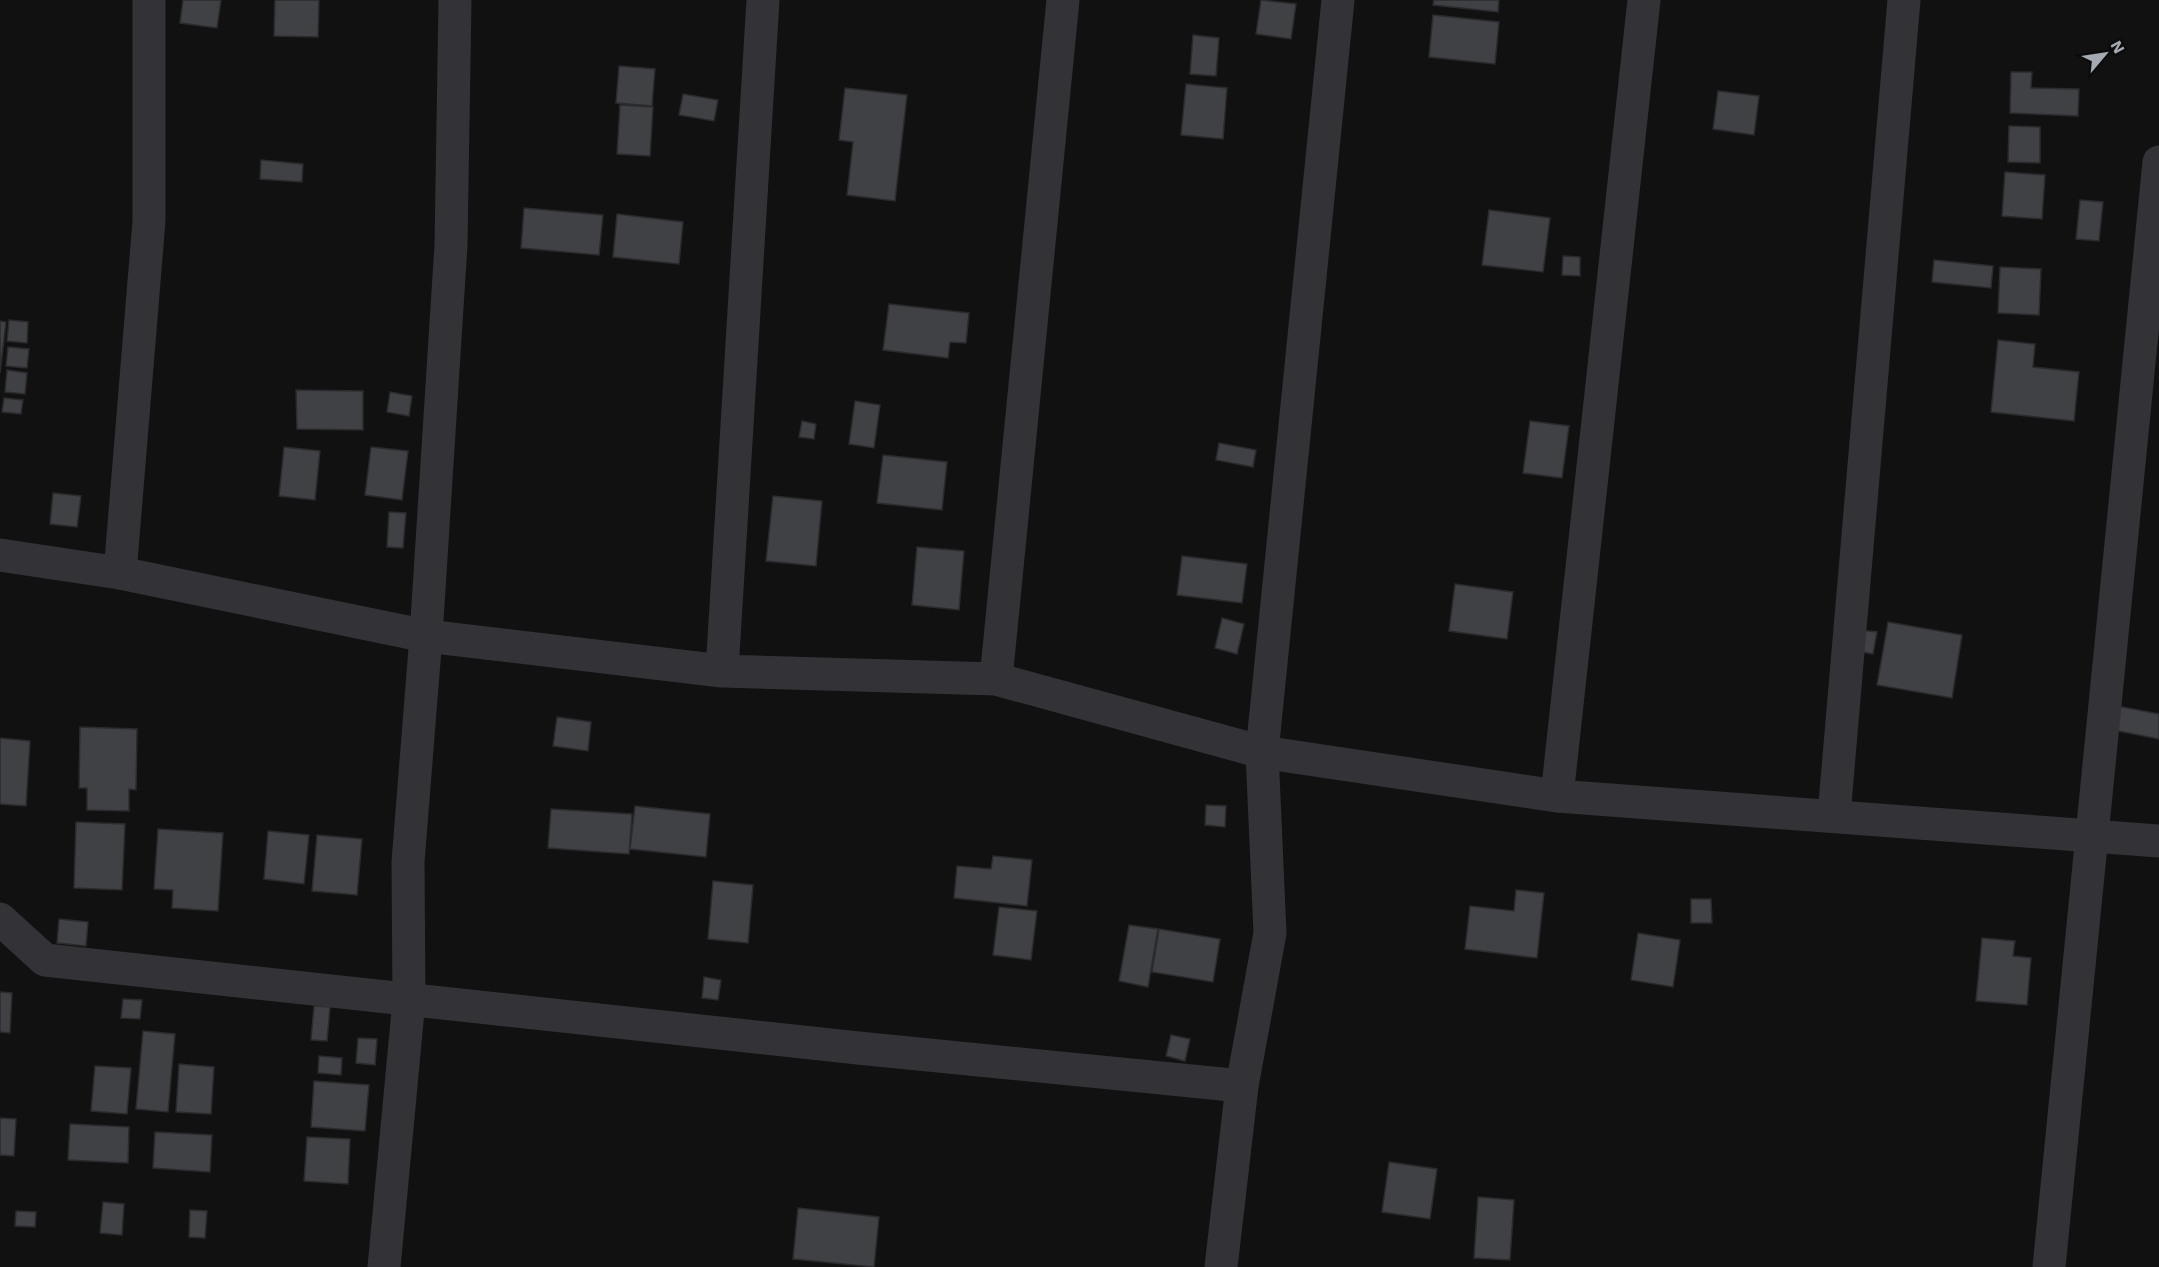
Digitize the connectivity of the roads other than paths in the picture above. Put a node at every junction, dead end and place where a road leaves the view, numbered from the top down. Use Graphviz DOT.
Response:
graph roads {
  1 [pos="149,0"];
  2 [pos="455,0"];
  3 [pos="763,0"];
  4 [pos="1063,0"];
  5 [pos="1338,0"];
  6 [pos="1644,0"];
  7 [pos="1904,0"];
  8 [pos="2159,162"];
  9 [pos="2149,358"];
  10 [pos="0,555"];
  11 [pos="120,573"];
  12 [pos="426,636"];
  13 [pos="722,671"];
  14 [pos="996,679"];
  15 [pos="1262,752"];
  16 [pos="1557,796"];
  17 [pos="1834,815"];
  18 [pos="2092,837"];
  19 [pos="2159,841"];
  20 [pos="0,919"];
  21 [pos="409,1000"];
  22 [pos="1242,1086"];
  23 [pos="384,1267"];
  24 [pos="1221,1267"];
  25 [pos="2049,1267"];
  1 -- 11 [label="street"];
  2 -- 12 [label="street"];
  3 -- 13 [label="street"];
  4 -- 14 [label="street"];
  5 -- 15 [label="street"];
  6 -- 16 [label="street"];
  7 -- 17 [label="street"];
  8 -- 9 [label="street"];
  9 -- 18 [label="street"];
  10 -- 11 [label="street"];
  11 -- 12 [label="street"];
  12 -- 13 [label="street"];
  12 -- 21 [label="street"];
  13 -- 14 [label="street"];
  14 -- 15 [label="street"];
  15 -- 16 [label="street"];
  15 -- 22 [label="street"];
  16 -- 17 [label="street"];
  17 -- 18 [label="street"];
  18 -- 19 [label="street"];
  18 -- 25 [label="street"];
  20 -- 21 [label="street"];
  21 -- 22 [label="street"];
  21 -- 23 [label="street"];
  22 -- 24 [label="street"];
}
